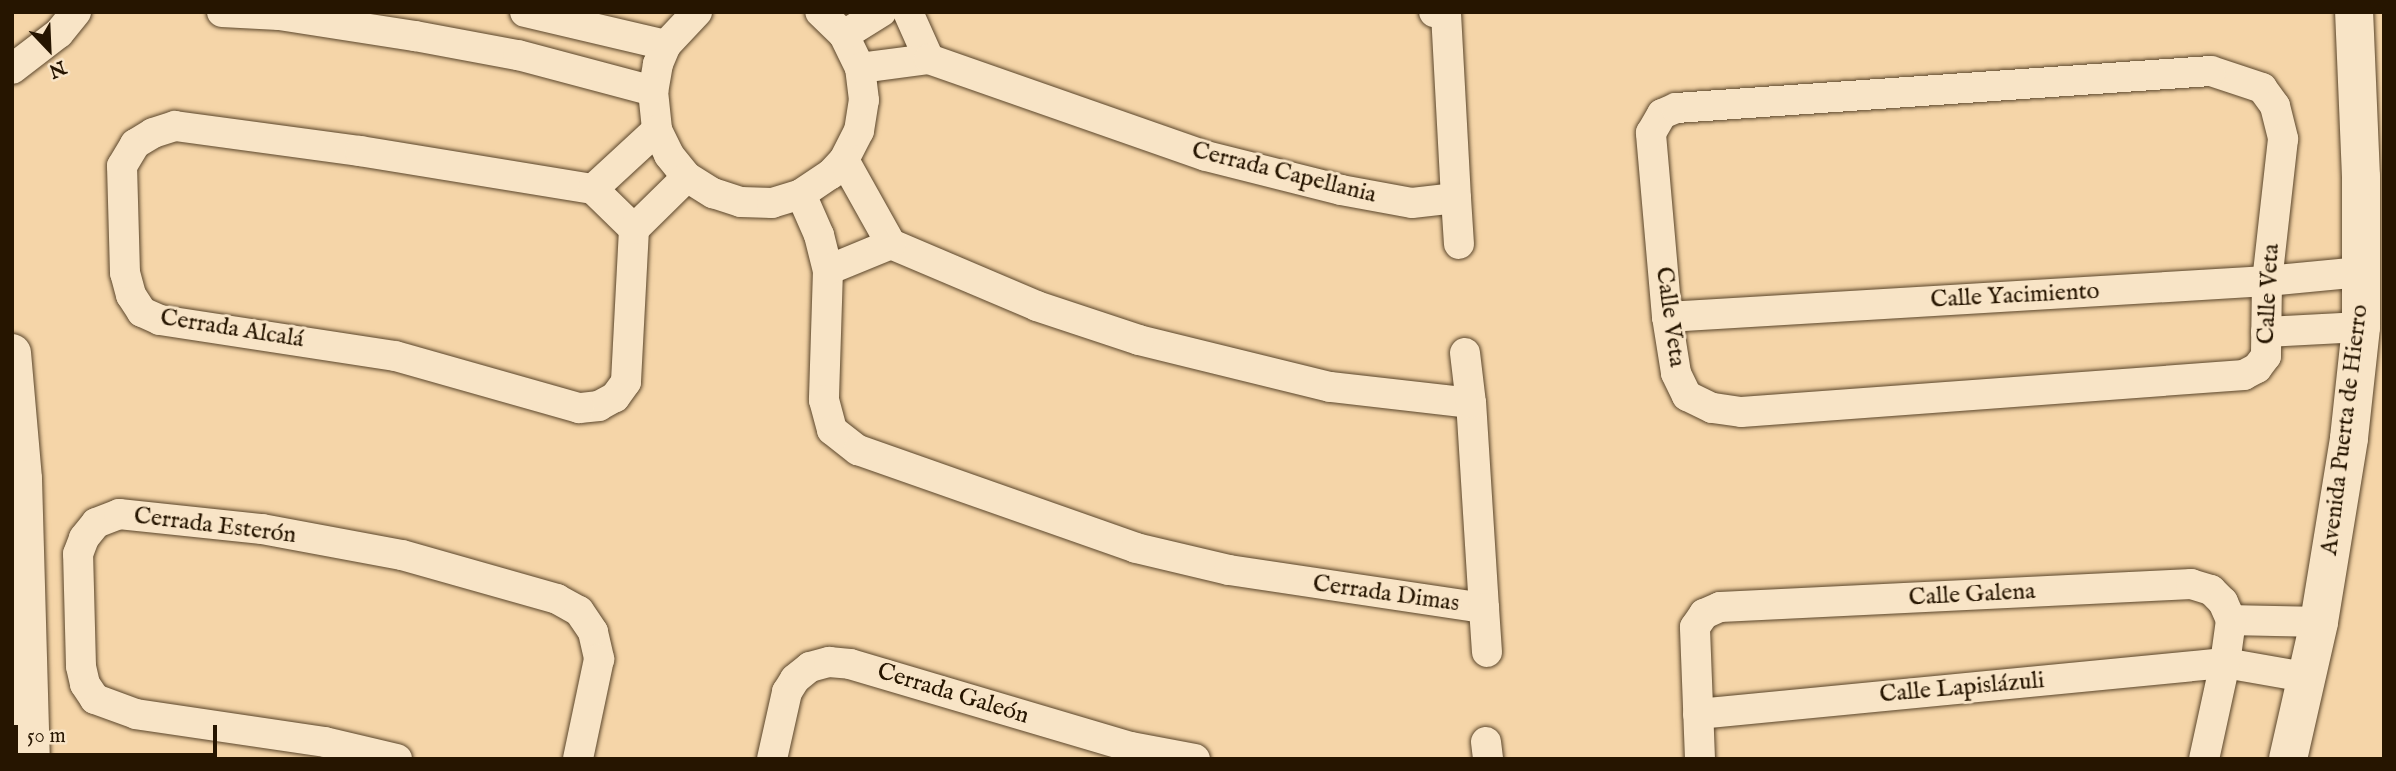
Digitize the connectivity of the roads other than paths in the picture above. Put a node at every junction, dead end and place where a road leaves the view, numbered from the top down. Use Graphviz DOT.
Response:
graph roads {
  1 [pos="76,12"];
  2 [pos="222,12"];
  3 [pos="525,12"];
  4 [pos="820,12"];
  5 [pos="881,12"];
  6 [pos="908,12"];
  7 [pos="694,13"];
  8 [pos="1442,13"];
  9 [pos="2384,17"];
  10 [pos="2355,28"];
  11 [pos="844,36"];
  12 [pos="666,45"];
  13 [pos="929,59"];
  14 [pos="860,68"];
  15 [pos="12,69"];
  16 [pos="653,91"];
  17 [pos="657,130"];
  18 [pos="844,160"];
  19 [pos="687,177"];
  20 [pos="593,189"];
  21 [pos="801,194"];
  22 [pos="1456,198"];
  23 [pos="634,229"];
  24 [pos="891,244"];
  25 [pos="1459,244"];
  26 [pos="828,270"];
  27 [pos="2361,272"];
  28 [pos="2267,281"];
  29 [pos="1667,317"];
  30 [pos="2361,327"];
  31 [pos="2266,332"];
  32 [pos="12,353"];
  33 [pos="1465,354"];
  34 [pos="1471,403"];
  35 [pos="1484,608"];
  36 [pos="2231,620"];
  37 [pos="2319,622"];
  38 [pos="20,637"];
  39 [pos="1487,652"];
  40 [pos="2225,663"];
  41 [pos="2305,677"];
  42 [pos="1698,714"];
  43 [pos="31,759"];
  44 [pos="397,759"];
  45 [pos="578,759"];
  46 [pos="772,759"];
  47 [pos="1195,759"];
  48 [pos="1700,759"];
  49 [pos="2204,759"];
  50 [pos="2288,759"];
  1 -- 15 [label="street"];
  2 -- 16 [label="street"];
  3 -- 12 [label="street"];
  4 -- 11 [label="street"];
  5 -- 11 [label="street"];
  6 -- 13 [label="street"];
  7 -- 12 [label="street"];
  8 -- 22 [label="street"];
  9 -- 10 [label="street"];
  10 -- 27 [label="street, Avenida Puerta de Hierro"];
  11 -- 14 [label="street"];
  12 -- 16 [label="street"];
  13 -- 14 [label="street, Cerrada Capellania"];
  13 -- 22 [label="street, Cerrada Capellania"];
  14 -- 18 [label="street"];
  16 -- 17 [label="street"];
  17 -- 19 [label="street"];
  17 -- 20 [label="street"];
  18 -- 21 [label="street"];
  18 -- 24 [label="street"];
  19 -- 21 [label="street"];
  19 -- 23 [label="street"];
  20 -- 23 [label="street"];
  20 -- 23 [label="street, Cerrada Alcalá"];
  21 -- 26 [label="street, Cerrada Dimas"];
  22 -- 25 [label="street"];
  24 -- 26 [label="street"];
  24 -- 34 [label="street"];
  26 -- 35 [label="street, Cerrada Dimas"];
  27 -- 28 [label="street, Calle Yacimiento"];
  27 -- 30 [label="street, Avenida Puerta de Hierro"];
  28 -- 29 [label="street, Calle Yacimiento"];
  28 -- 29 [label="street, Calle Veta"];
  28 -- 31 [label="street, Calle Veta"];
  29 -- 31 [label="street, Calle Veta"];
  30 -- 31 [label="street"];
  30 -- 37 [label="street, Avenida Puerta de Hierro"];
  32 -- 38 [label="street"];
  33 -- 34 [label="street, Cerrada Dimas"];
  34 -- 35 [label="street, Cerrada Dimas"];
  35 -- 39 [label="street"];
  36 -- 37 [label="street"];
  36 -- 40 [label="street"];
  36 -- 42 [label="street, Calle Galena"];
  37 -- 41 [label="street, Avenida Puerta de Hierro"];
  38 -- 43 [label="street"];
  40 -- 41 [label="street, Calle Lapislázuli"];
  40 -- 42 [label="street, Calle Lapislázuli"];
  40 -- 49 [label="street"];
  41 -- 50 [label="street, Avenida Puerta de Hierro"];
  42 -- 48 [label="street, Calle Galena"];
  44 -- 45 [label="street, Cerrada Esterón"];
  46 -- 47 [label="street, Cerrada Galeón"];
}
